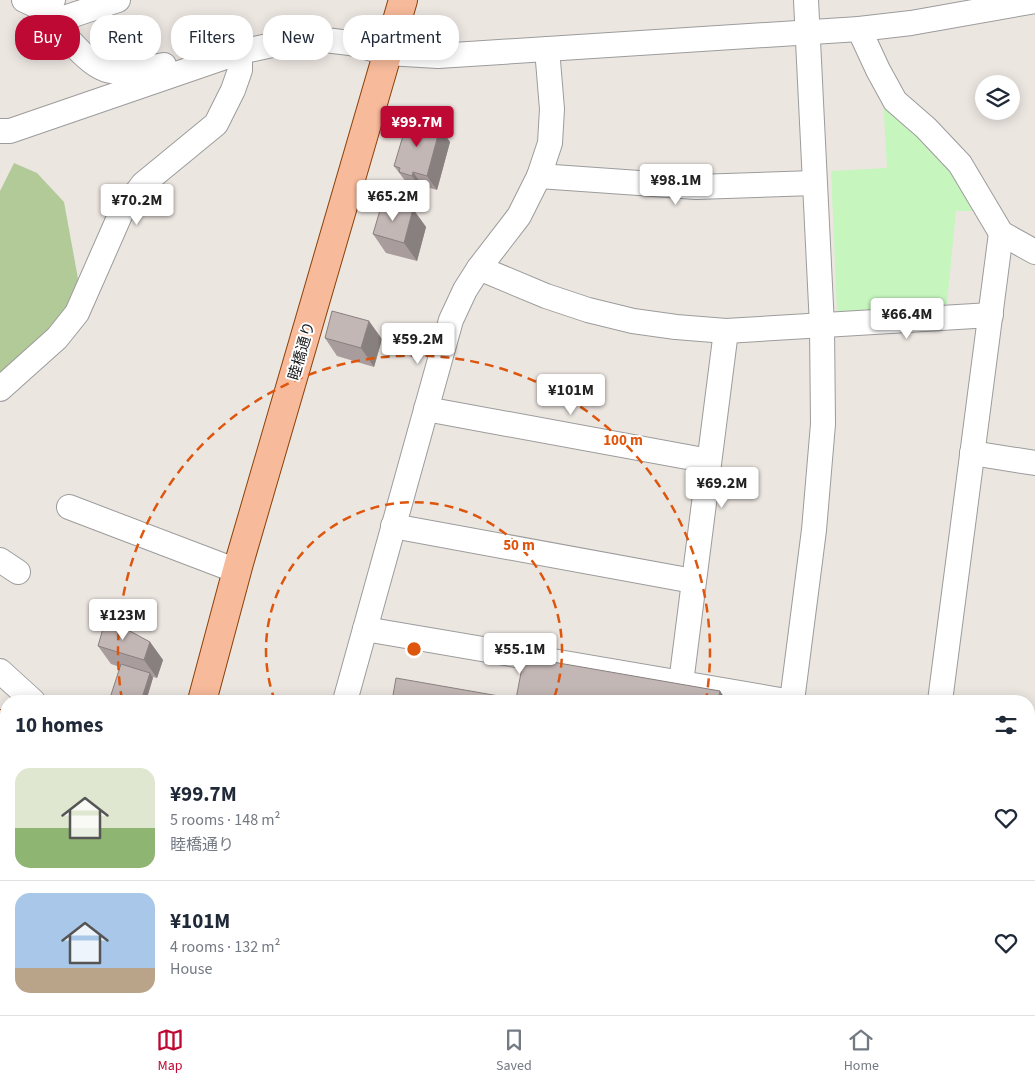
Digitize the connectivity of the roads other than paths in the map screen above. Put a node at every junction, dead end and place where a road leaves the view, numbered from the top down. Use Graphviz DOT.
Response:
graph roads {
  1 [pos="24,0"];
  2 [pos="118,0"];
  3 [pos="403,0"];
  4 [pos="806,0"];
  5 [pos="1023,2"];
  6 [pos="51,11"];
  7 [pos="398,15"];
  8 [pos="859,29"];
  9 [pos="807,32"];
  10 [pos="343,42"];
  11 [pos="253,49"];
  12 [pos="547,49"];
  13 [pos="459,55"];
  14 [pos="216,60"];
  15 [pos="240,60"];
  16 [pos="385,60"];
  17 [pos="201,65"];
  18 [pos="0,131"];
  19 [pos="539,176"];
  20 [pos="814,183"];
  21 [pos="1001,233"];
  22 [pos="1035,252"];
  23 [pos="479,268"];
  24 [pos="991,315"];
  25 [pos="822,326"];
  26 [pos="726,331"];
  27 [pos="0,389"];
  28 [pos="426,409"];
  29 [pos="972,453"];
  30 [pos="709,461"];
  31 [pos="1035,463"];
  32 [pos="69,507"];
  33 [pos="393,526"];
  34 [pos="237,571"];
  35 [pos="693,581"];
  36 [pos="365,629"];
  37 [pos="0,671"];
  38 [pos="681,683"];
  39 [pos="26,695"];
  40 [pos="204,695"];
  41 [pos="347,695"];
  42 [pos="751,695"];
  43 [pos="793,695"];
  44 [pos="941,695"];
  1 -- 6 [label="street"];
  2 -- 6 [label="street"];
  3 -- 7 [label="main road, 睦橋通り"];
  4 -- 9 [label="street"];
  5 -- 8 [label="street"];
  6 -- 17 [label="street"];
  8 -- 9 [label="street"];
  8 -- 21 [label="street"];
  9 -- 12 [label="street"];
  9 -- 20 [label="street"];
  10 -- 11 [label="street"];
  12 -- 13 [label="street"];
  12 -- 19 [label="street"];
  14 -- 17 [label="street"];
  15 -- 27 [label="street"];
  16 -- 34 [label="main road, 睦橋通り"];
  17 -- 18 [label="street"];
  19 -- 20 [label="street"];
  19 -- 23 [label="street"];
  20 -- 25 [label="street"];
  21 -- 22 [label="street"];
  21 -- 24 [label="street"];
  23 -- 26 [label="street"];
  23 -- 28 [label="street"];
  24 -- 25 [label="street"];
  24 -- 29 [label="street"];
  25 -- 26 [label="street"];
  25 -- 43 [label="street"];
  26 -- 30 [label="street"];
  28 -- 30 [label="street"];
  28 -- 33 [label="street"];
  29 -- 31 [label="street"];
  29 -- 44 [label="street"];
  30 -- 35 [label="street"];
  32 -- 34 [label="street"];
  33 -- 35 [label="street"];
  33 -- 36 [label="street"];
  34 -- 40 [label="main road, 睦橋通り"];
  35 -- 38 [label="street"];
  36 -- 38 [label="street"];
  36 -- 41 [label="street"];
  37 -- 39 [label="street"];
  38 -- 42 [label="street"];
}
